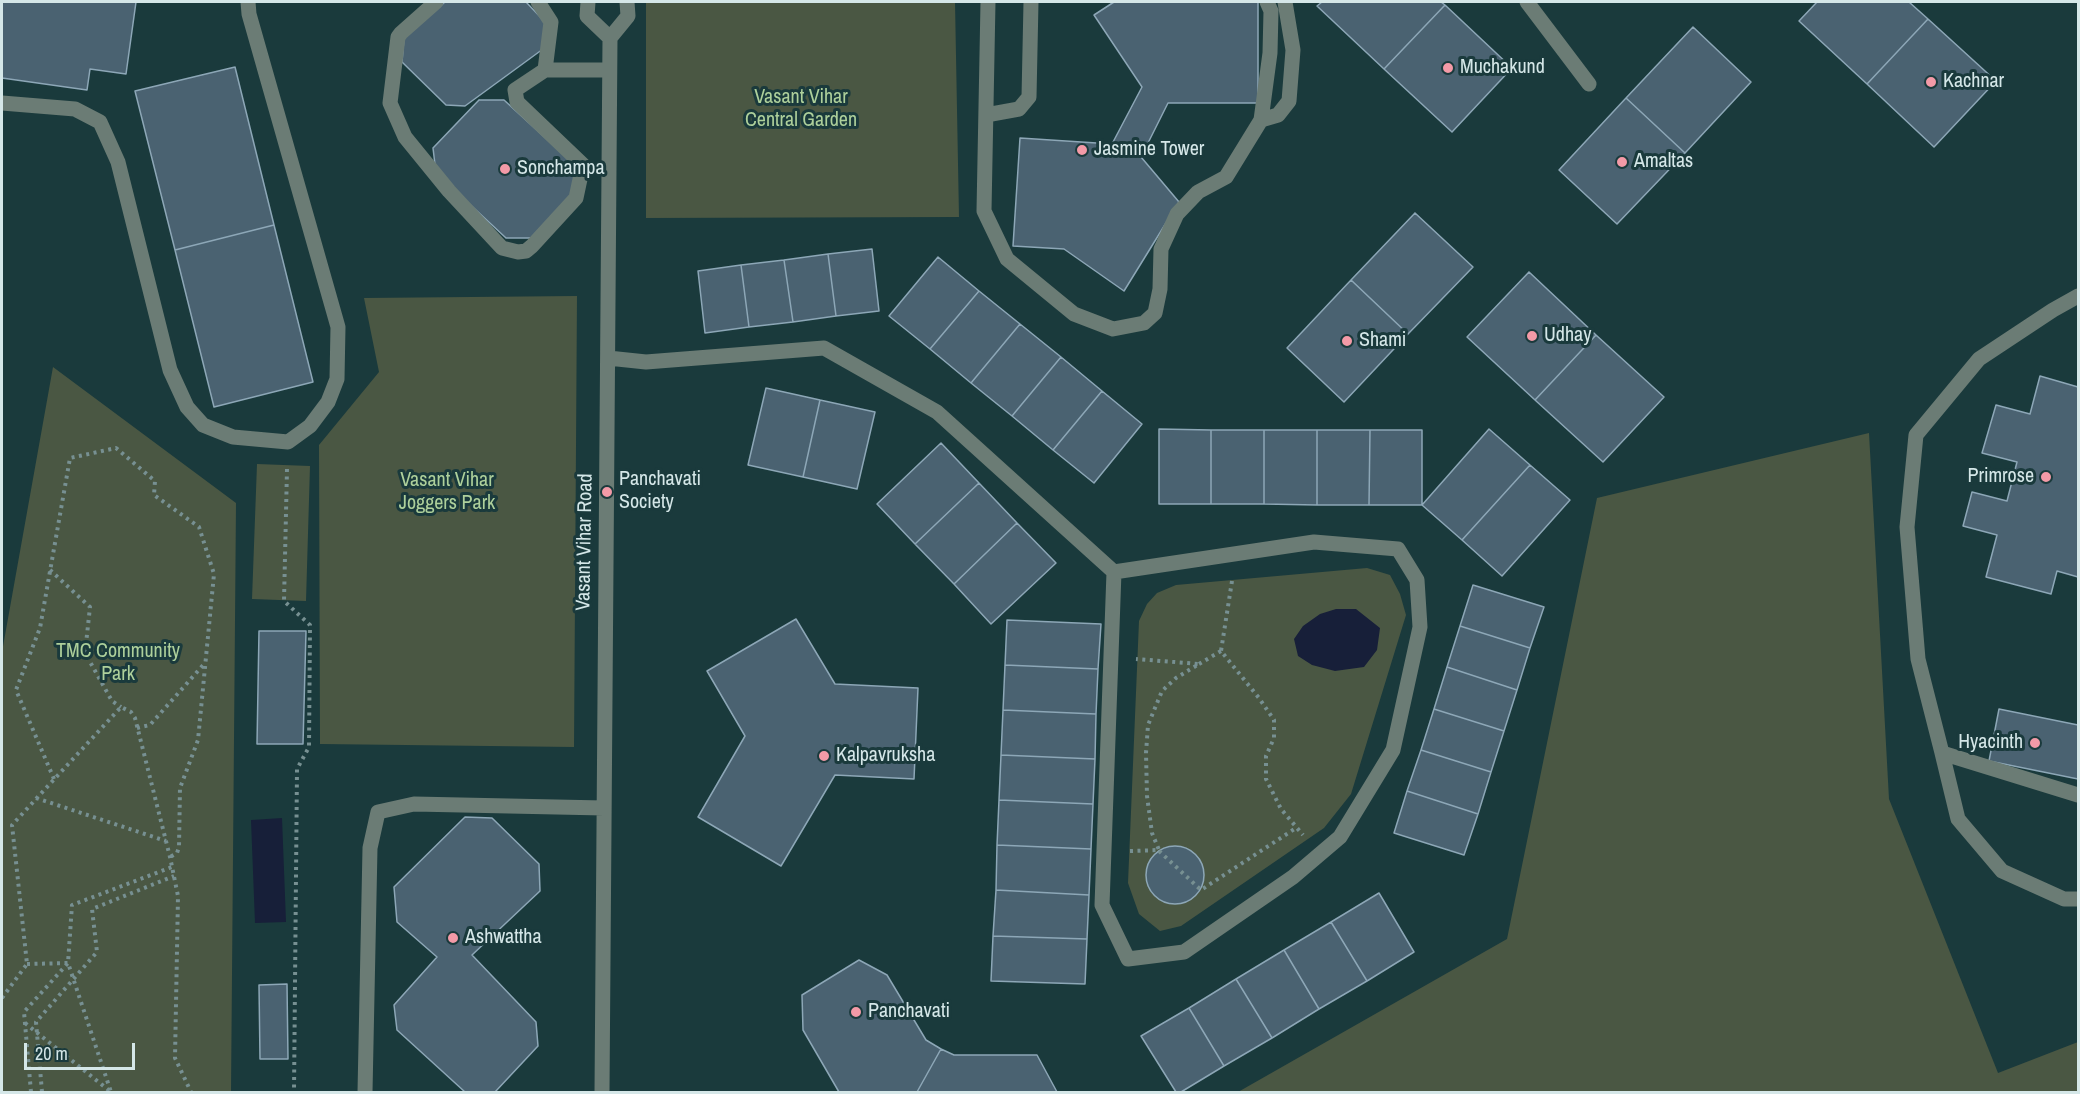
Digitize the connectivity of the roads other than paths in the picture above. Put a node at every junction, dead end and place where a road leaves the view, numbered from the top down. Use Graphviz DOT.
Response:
graph roads {
  1 [pos="248,2"];
  2 [pos="436,2"];
  3 [pos="538,2"];
  4 [pos="588,2"];
  5 [pos="627,2"];
  6 [pos="988,2"];
  7 [pos="1031,2"];
  8 [pos="1267,2"];
  9 [pos="1285,2"];
  10 [pos="1527,2"];
  11 [pos="609,38"];
  12 [pos="545,70"];
  13 [pos="609,70"];
  14 [pos="1589,84"];
  15 [pos="2,103"];
  16 [pos="986,115"];
  17 [pos="1261,120"];
  18 [pos="2079,296"];
  19 [pos="608,358"];
  20 [pos="1114,572"];
  21 [pos="1942,753"];
  22 [pos="2079,795"];
  23 [pos="604,808"];
  24 [pos="2079,899"];
  25 [pos="365,1092"];
  26 [pos="602,1092"];
  1 -- 15 [label="street"];
  2 -- 12 [label="street"];
  3 -- 12 [label="street"];
  4 -- 11 [label="street"];
  5 -- 11 [label="street"];
  6 -- 16 [label="street"];
  7 -- 16 [label="street"];
  8 -- 17 [label="street"];
  9 -- 17 [label="street"];
  10 -- 14 [label="street"];
  11 -- 13 [label="street, Vasant Vihar Road"];
  12 -- 13 [label="street"];
  13 -- 19 [label="street, Vasant Vihar Road"];
  16 -- 17 [label="street"];
  18 -- 21 [label="street"];
  19 -- 20 [label="street"];
  19 -- 23 [label="street, Vasant Vihar Road"];
  20 -- 20 [label="street"];
  21 -- 22 [label="street"];
  21 -- 24 [label="street"];
  23 -- 25 [label="street"];
  23 -- 26 [label="street, Vasant Vihar Road"];
}
